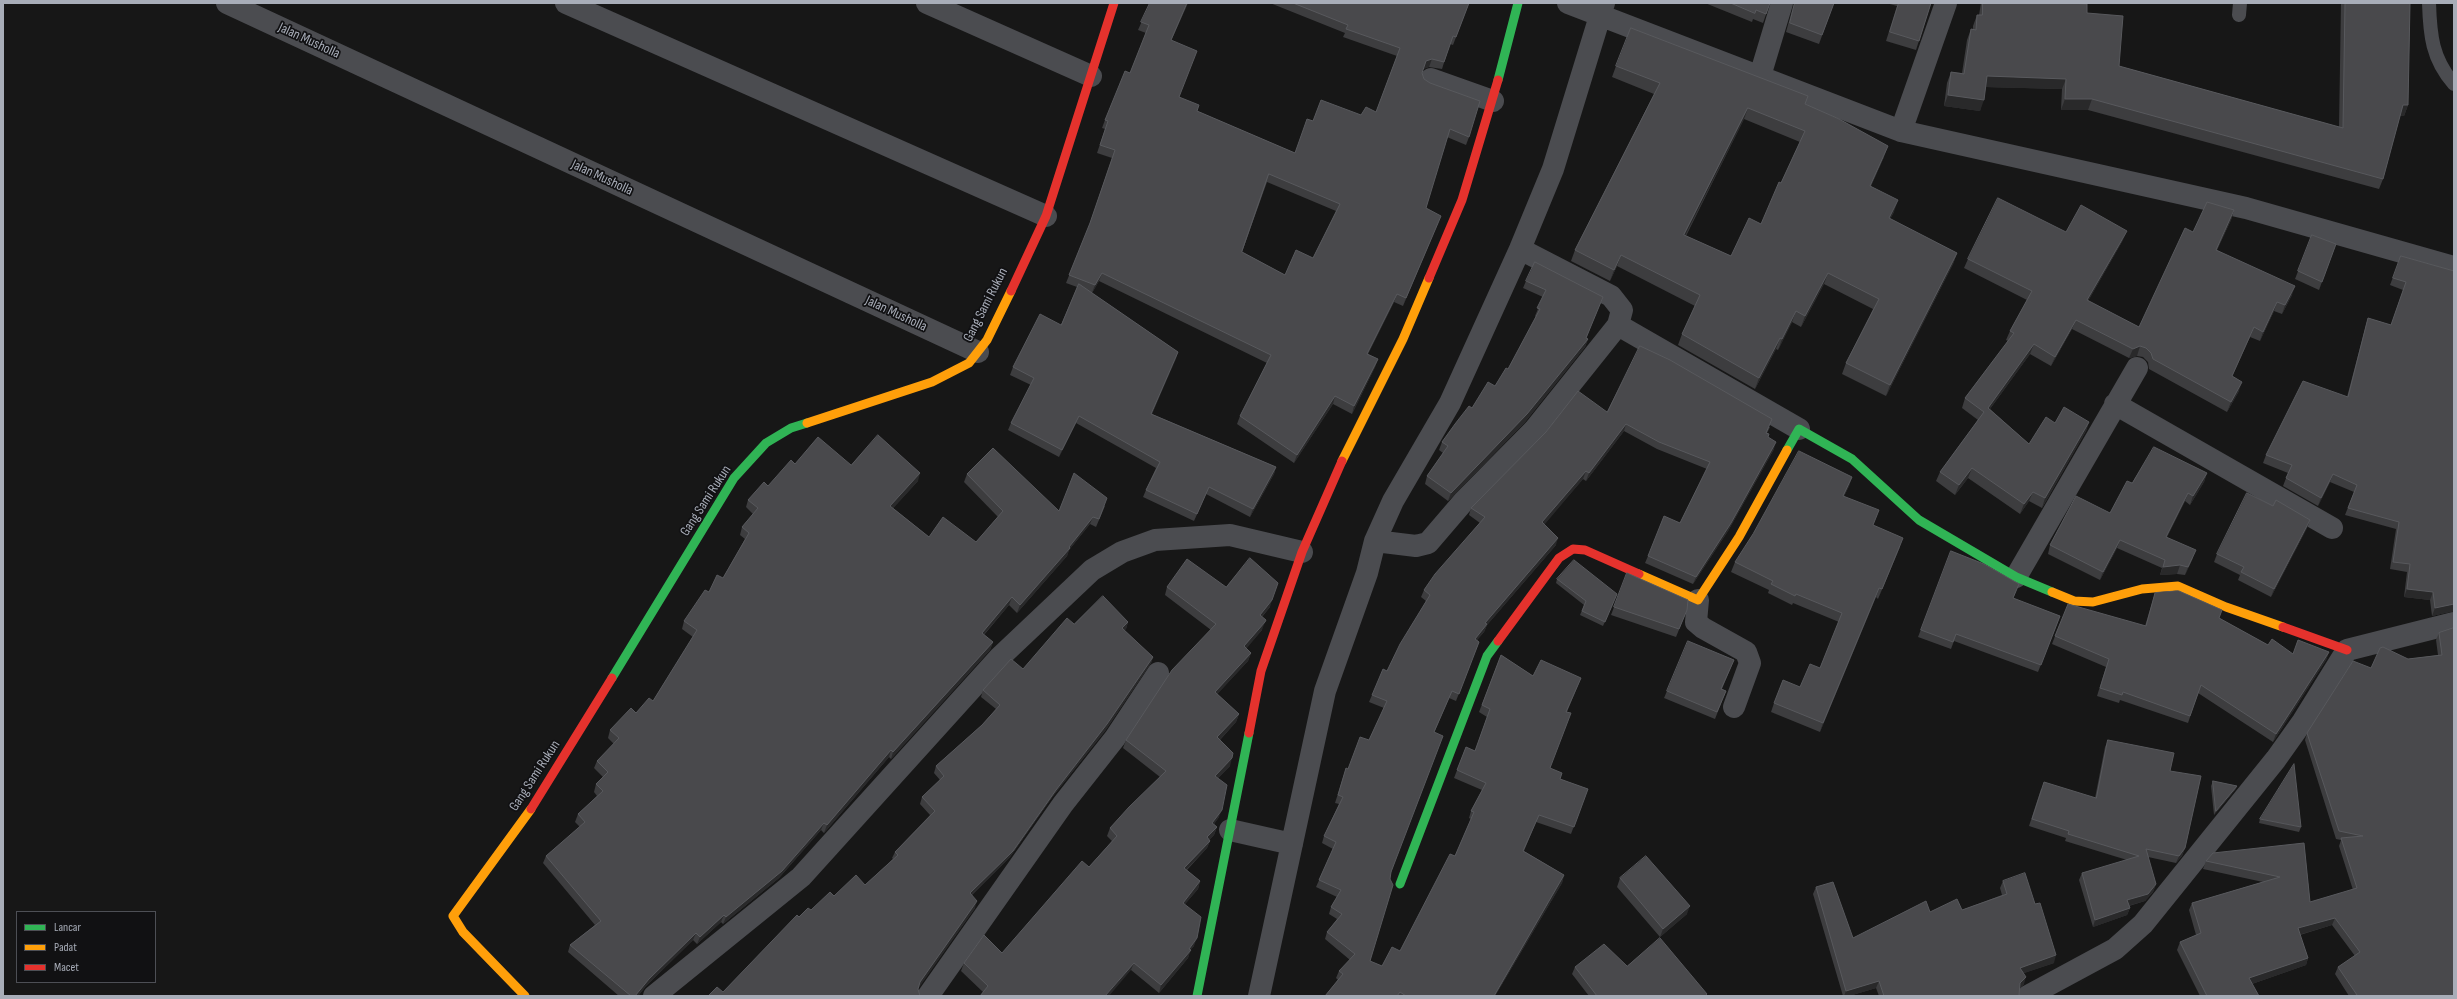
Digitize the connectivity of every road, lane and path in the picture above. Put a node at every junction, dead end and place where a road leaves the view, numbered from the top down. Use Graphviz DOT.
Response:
graph roads {
  1 [pos="227,3"];
  2 [pos="566,3"];
  3 [pos="927,3"];
  4 [pos="1114,3"];
  5 [pos="1518,3"];
  6 [pos="1782,3"];
  7 [pos="1946,3"];
  8 [pos="2429,3"];
  9 [pos="1589,7"];
  10 [pos="1091,76"];
  11 [pos="1760,76"];
  12 [pos="1431,78"];
  13 [pos="2454,84"];
  14 [pos="1493,101"];
  15 [pos="1901,131"];
  16 [pos="1046,216"];
  17 [pos="1520,249"];
  18 [pos="2454,267"];
  19 [pos="1618,325"];
  20 [pos="978,352"];
  21 [pos="2137,368"];
  22 [pos="2115,404"];
  23 [pos="1799,429"];
  24 [pos="2332,528"];
  25 [pos="1375,541"];
  26 [pos="1302,552"];
  27 [pos="2016,577"];
  28 [pos="1698,600"];
  29 [pos="2454,623"];
  30 [pos="2347,650"];
  31 [pos="1158,673"];
  32 [pos="1734,707"];
  33 [pos="1230,830"];
  34 [pos="1283,842"];
  35 [pos="1400,884"];
  36 [pos="526,996"];
  37 [pos="654,996"];
  38 [pos="928,996"];
  39 [pos="1197,996"];
  40 [pos="1259,996"];
  41 [pos="2028,996"];
  1 -- 20 [label="street, Jalan Musholla"];
  2 -- 16 [label="street"];
  3 -- 10 [label="street"];
  4 -- 10 [label="street, Gang Sami Rukun"];
  5 -- 14 [label="street"];
  6 -- 11 [label="street"];
  7 -- 15 [label="street"];
  8 -- 13 [label="lane"];
  9 -- 11 [label="street"];
  9 -- 17 [label="street"];
  10 -- 16 [label="street, Gang Sami Rukun"];
  11 -- 15 [label="street"];
  12 -- 14 [label="street"];
  14 -- 26 [label="street"];
  15 -- 18 [label="street"];
  16 -- 20 [label="street, Gang Sami Rukun"];
  17 -- 19 [label="street"];
  17 -- 25 [label="street"];
  19 -- 23 [label="street"];
  19 -- 25 [label="street"];
  20 -- 36 [label="street, Gang Sami Rukun"];
  21 -- 22 [label="street"];
  22 -- 24 [label="street"];
  22 -- 27 [label="street"];
  23 -- 27 [label="street"];
  23 -- 28 [label="street"];
  25 -- 34 [label="street"];
  26 -- 33 [label="street"];
  26 -- 37 [label="street"];
  27 -- 30 [label="street"];
  28 -- 32 [label="street"];
  28 -- 35 [label="street"];
  29 -- 30 [label="street"];
  30 -- 41 [label="street"];
  31 -- 38 [label="street"];
  33 -- 34 [label="street"];
  33 -- 39 [label="street"];
  34 -- 40 [label="street"];
}
